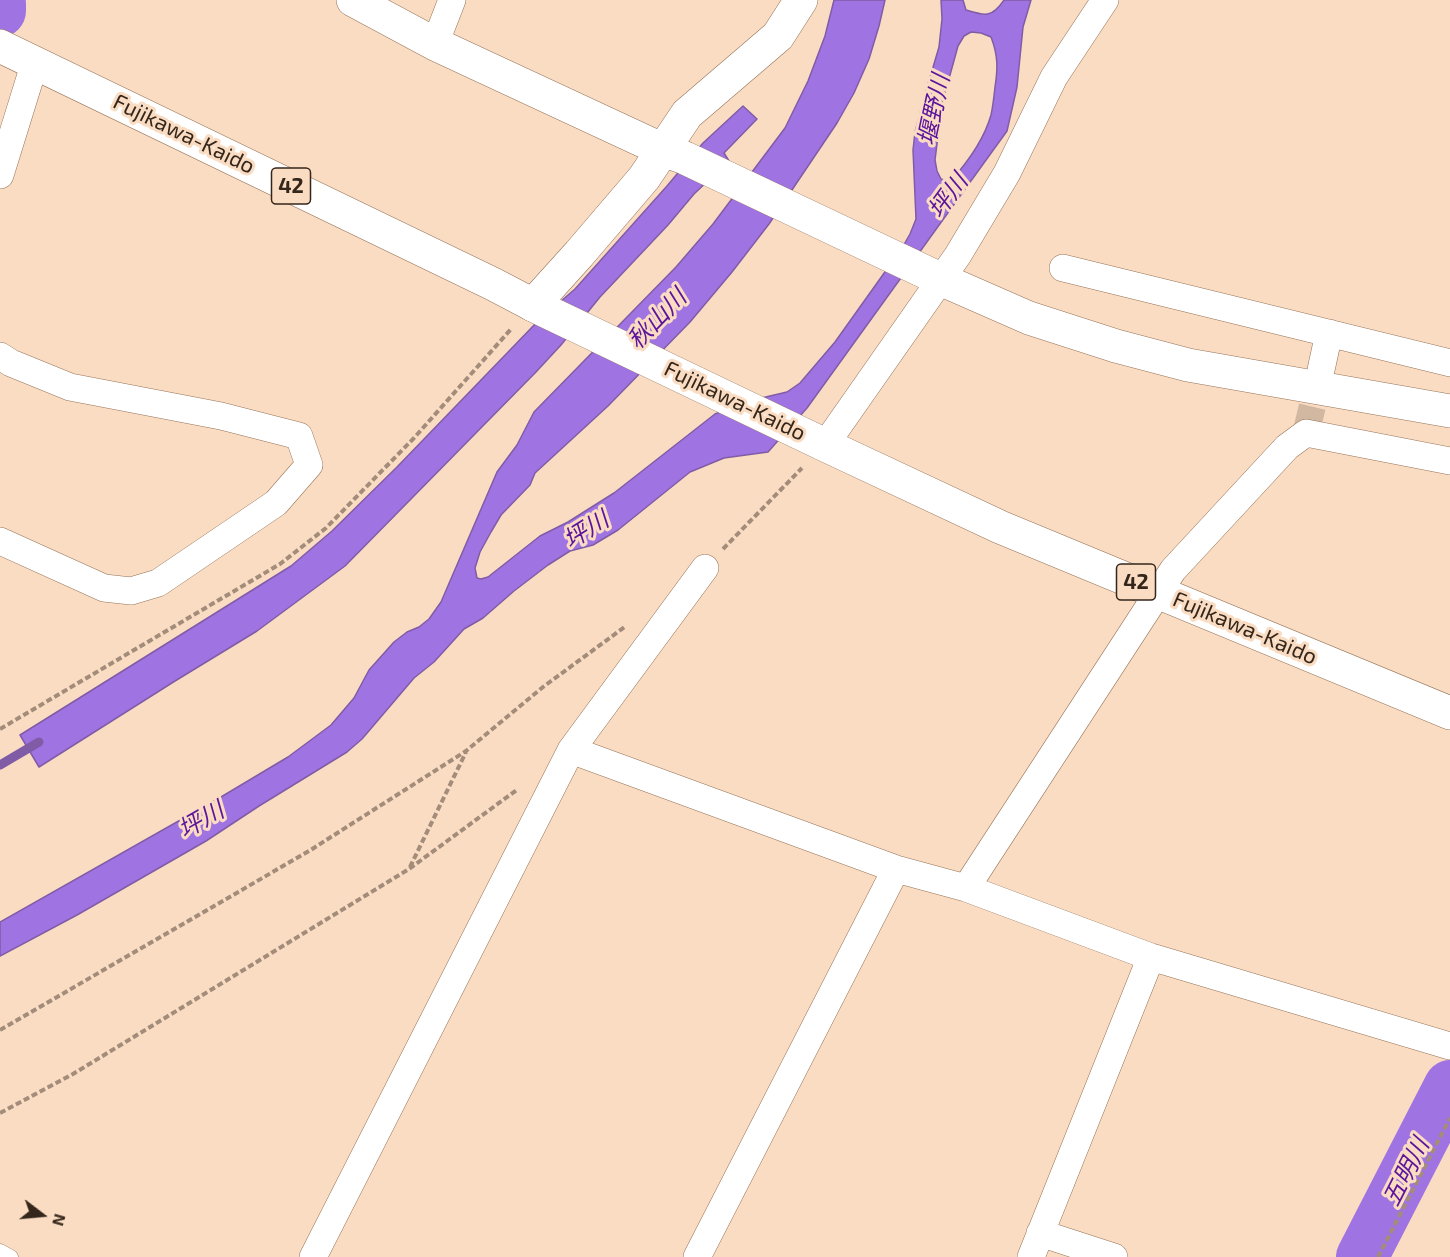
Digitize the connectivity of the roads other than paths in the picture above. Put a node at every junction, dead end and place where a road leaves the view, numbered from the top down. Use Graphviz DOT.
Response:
graph roads {
  1 [pos="353,0"];
  2 [pos="452,0"];
  3 [pos="801,0"];
  4 [pos="1105,0"];
  5 [pos="435,44"];
  6 [pos="0,46"];
  7 [pos="34,61"];
  8 [pos="674,154"];
  9 [pos="0,175"];
  10 [pos="1063,268"];
  11 [pos="940,279"];
  12 [pos="541,308"];
  13 [pos="1329,333"];
  14 [pos="0,356"];
  15 [pos="1450,363"];
  16 [pos="1321,370"];
  17 [pos="1450,411"];
  18 [pos="825,445"];
  19 [pos="1450,461"];
  20 [pos="0,541"];
  21 [pos="705,568"];
  22 [pos="1159,592"];
  23 [pos="1450,713"];
  24 [pos="571,750"];
  25 [pos="896,869"];
  26 [pos="966,888"];
  27 [pos="1151,957"];
  28 [pos="1450,1046"];
  29 [pos="1035,1245"];
  30 [pos="0,1251"];
  31 [pos="11,1257"];
  32 [pos="313,1257"];
  33 [pos="698,1257"];
  34 [pos="1114,1257"];
  1 -- 5 [label="main road"];
  2 -- 5 [label="street"];
  3 -- 8 [label="main road"];
  4 -- 11 [label="street"];
  5 -- 8 [label="main road"];
  6 -- 7 [label="main road, Fujikawa-Kaido / 42"];
  7 -- 9 [label="street"];
  7 -- 12 [label="main road, Fujikawa-Kaido / 42"];
  8 -- 11 [label="main road"];
  8 -- 12 [label="main road"];
  10 -- 13 [label="street"];
  11 -- 17 [label="main road"];
  11 -- 18 [label="street"];
  12 -- 18 [label="main road, Fujikawa-Kaido / 42"];
  13 -- 15 [label="street"];
  13 -- 16 [label="street"];
  14 -- 20 [label="street"];
  18 -- 22 [label="main road, Fujikawa-Kaido / 42"];
  19 -- 22 [label="street"];
  21 -- 24 [label="street"];
  22 -- 23 [label="main road, Fujikawa-Kaido / 42"];
  22 -- 26 [label="street"];
  24 -- 25 [label="street"];
  24 -- 32 [label="street"];
  25 -- 26 [label="street"];
  25 -- 33 [label="street"];
  26 -- 27 [label="street"];
  27 -- 28 [label="street"];
  27 -- 29 [label="street"];
  29 -- 34 [label="street"];
  30 -- 31 [label="lane"];
}
